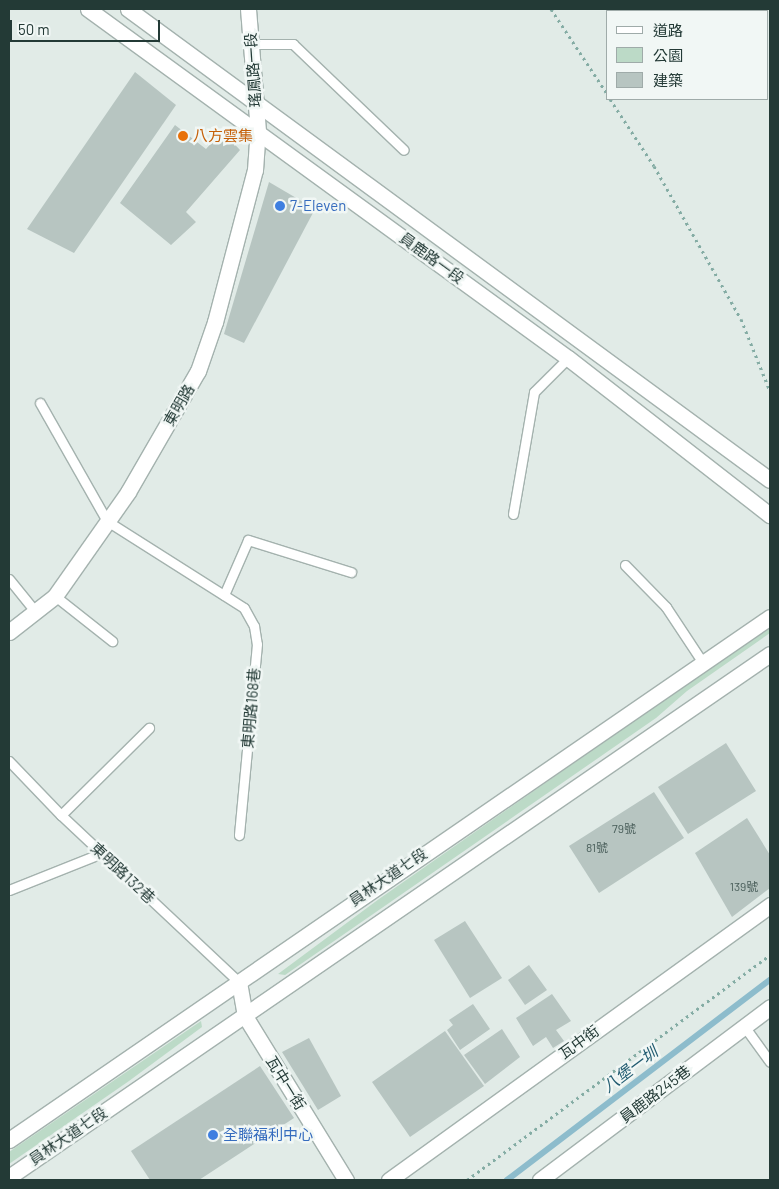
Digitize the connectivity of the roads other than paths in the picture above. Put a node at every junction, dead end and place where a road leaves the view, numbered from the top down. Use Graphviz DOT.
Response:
graph roads {
  1 [pos="88,9"];
  2 [pos="128,9"];
  3 [pos="248,9"];
  4 [pos="251,44"];
  5 [pos="254,98"];
  6 [pos="258,131"];
  7 [pos="404,150"];
  8 [pos="568,358"];
  9 [pos="40,403"];
  10 [pos="770,480"];
  11 [pos="513,514"];
  12 [pos="770,515"];
  13 [pos="107,521"];
  14 [pos="625,565"];
  15 [pos="351,572"];
  16 [pos="9,579"];
  17 [pos="224,595"];
  18 [pos="55,596"];
  19 [pos="34,610"];
  20 [pos="770,617"];
  21 [pos="9,632"];
  22 [pos="112,642"];
  23 [pos="770,654"];
  24 [pos="703,663"];
  25 [pos="149,728"];
  26 [pos="9,761"];
  27 [pos="61,815"];
  28 [pos="239,835"];
  29 [pos="102,853"];
  30 [pos="9,890"];
  31 [pos="770,905"];
  32 [pos="239,982"];
  33 [pos="770,1007"];
  34 [pos="245,1016"];
  35 [pos="744,1026"];
  36 [pos="770,1062"];
  37 [pos="9,1140"];
  38 [pos="9,1177"];
  39 [pos="346,1180"];
  40 [pos="389,1180"];
  41 [pos="540,1180"];
  1 -- 6 [label="main road, 員鹿路一段"];
  2 -- 5 [label="main road, 員鹿路一段"];
  3 -- 4 [label="main road, 瑤鳳路一段"];
  4 -- 5 [label="main road, 瑤鳳路一段"];
  4 -- 7 [label="lane"];
  5 -- 6 [label="main road, 瑤鳳路一段"];
  5 -- 10 [label="main road, 員鹿路一段"];
  6 -- 8 [label="main road, 員鹿路一段"];
  6 -- 13 [label="main road, 東明路"];
  8 -- 11 [label="lane"];
  8 -- 12 [label="main road, 員鹿路一段"];
  9 -- 13 [label="lane"];
  13 -- 17 [label="lane, 東明路168巷"];
  13 -- 18 [label="main road, 東明路"];
  14 -- 24 [label="lane"];
  15 -- 17 [label="lane"];
  16 -- 19 [label="lane"];
  17 -- 28 [label="lane, 東明路168巷"];
  18 -- 19 [label="main road, 東明路"];
  18 -- 22 [label="lane"];
  19 -- 21 [label="main road, 東明路"];
  20 -- 24 [label="main road, 員林大道七段"];
  23 -- 34 [label="main road, 員林大道七段"];
  24 -- 32 [label="main road, 員林大道七段"];
  25 -- 27 [label="lane"];
  26 -- 27 [label="lane, 東明路132巷"];
  27 -- 29 [label="lane, 東明路132巷"];
  29 -- 30 [label="lane"];
  29 -- 32 [label="lane, 東明路132巷"];
  31 -- 40 [label="main road, 瓦中街"];
  32 -- 34 [label="main road, 瓦中一街"];
  32 -- 37 [label="main road, 員林大道七段"];
  33 -- 35 [label="main road, 員鹿路245巷"];
  34 -- 38 [label="main road, 員林大道七段"];
  34 -- 39 [label="main road, 瓦中一街"];
  35 -- 36 [label="lane"];
  35 -- 41 [label="main road, 員鹿路245巷"];
}
